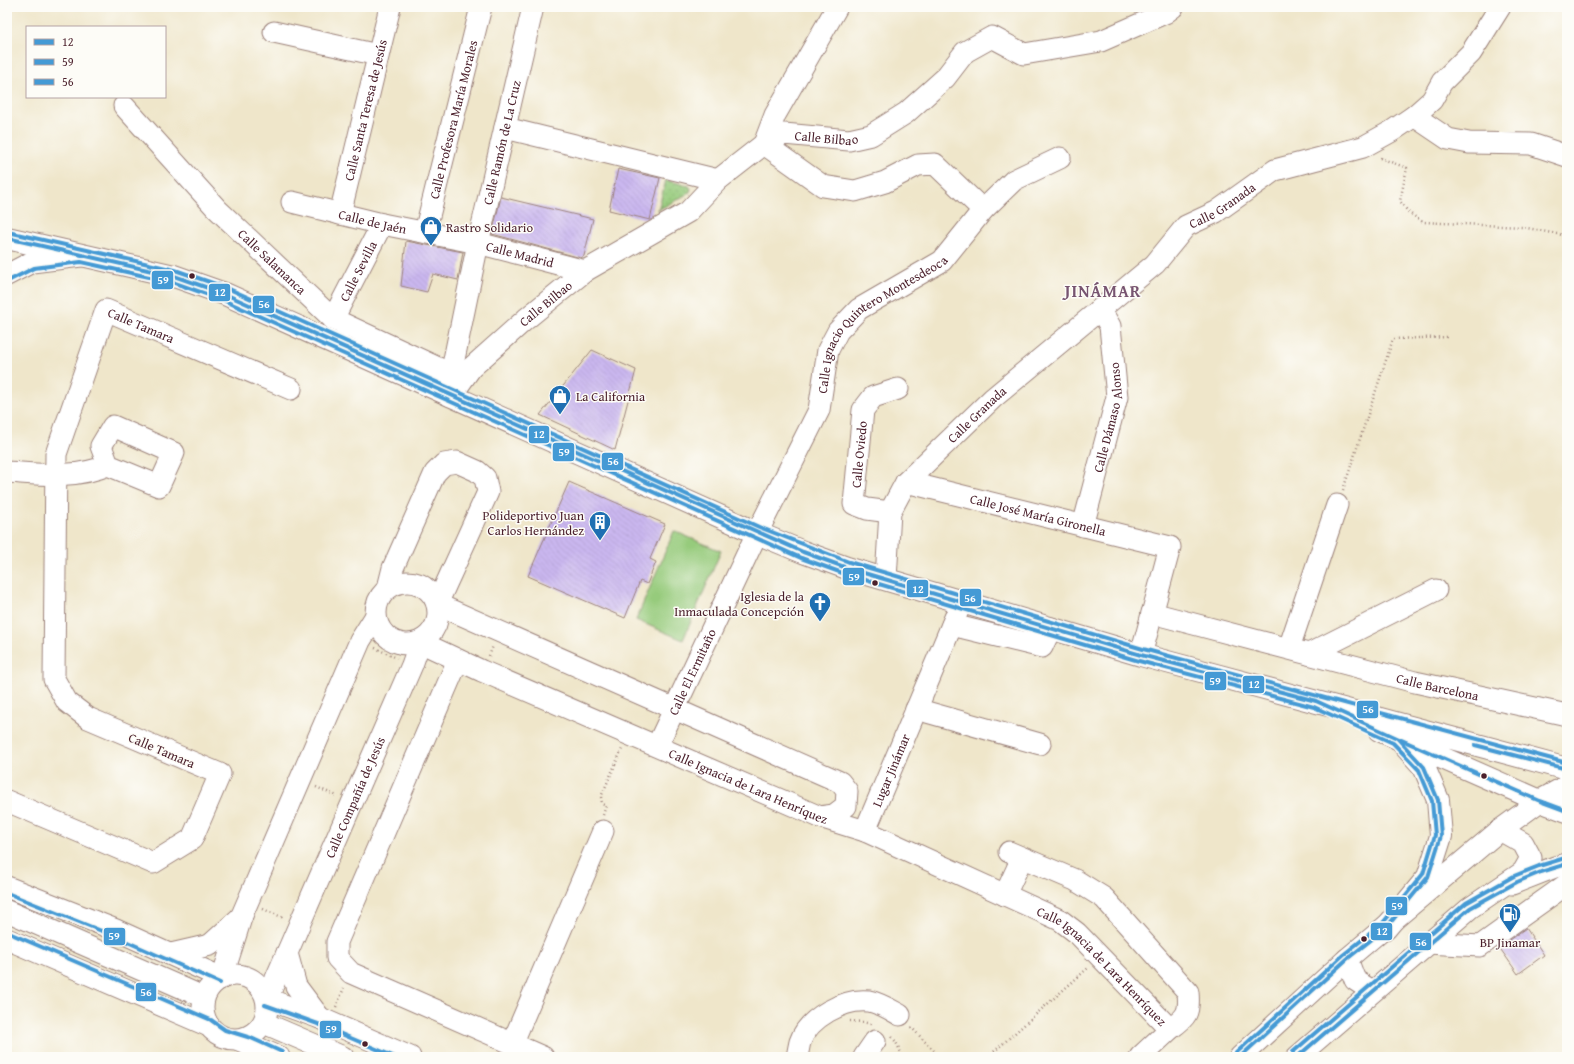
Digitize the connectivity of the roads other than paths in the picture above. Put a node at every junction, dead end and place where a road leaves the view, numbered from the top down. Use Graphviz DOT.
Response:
graph roads {
  1 [pos="390,7"];
  2 [pos="481,7"];
  3 [pos="533,7"];
  4 [pos="837,7"];
  5 [pos="1173,7"];
  6 [pos="1500,7"];
  7 [pos="274,32"];
  8 [pos="378,55"];
  9 [pos="124,106"];
  10 [pos="1414,116"];
  11 [pos="505,128"];
  12 [pos="764,144"];
  13 [pos="1567,156"];
  14 [pos="1060,158"];
  15 [pos="718,180"];
  16 [pos="292,202"];
  17 [pos="983,210"];
  18 [pos="340,214"];
  19 [pos="382,224"];
  20 [pos="425,232"];
  21 [pos="7,238"];
  22 [pos="478,243"];
  23 [pos="81,256"];
  24 [pos="585,271"];
  25 [pos="7,275"];
  26 [pos="1100,309"];
  27 [pos="333,319"];
  28 [pos="451,374"];
  29 [pos="291,389"];
  30 [pos="898,389"];
  31 [pos="451,396"];
  32 [pos="108,465"];
  33 [pos="7,472"];
  34 [pos="56,475"];
  35 [pos="906,482"];
  36 [pos="1337,505"];
  37 [pos="890,512"];
  38 [pos="1083,526"];
  39 [pos="757,532"];
  40 [pos="886,579"];
  41 [pos="388,588"];
  42 [pos="1436,590"];
  43 [pos="962,601"];
  44 [pos="437,604"];
  45 [pos="1152,613"];
  46 [pos="375,617"];
  47 [pos="952,625"];
  48 [pos="1051,628"];
  49 [pos="420,642"];
  50 [pos="1289,648"];
  51 [pos="1309,654"];
  52 [pos="1141,655"];
  53 [pos="458,660"];
  54 [pos="1316,701"];
  55 [pos="916,708"];
  56 [pos="674,709"];
  57 [pos="1567,714"];
  58 [pos="1397,738"];
  59 [pos="1040,744"];
  60 [pos="657,746"];
  61 [pos="1567,769"];
  62 [pos="1567,786"];
  63 [pos="7,801"];
  64 [pos="1540,801"];
  65 [pos="846,806"];
  66 [pos="1567,810"];
  67 [pos="820,817"];
  68 [pos="1500,830"];
  69 [pos="603,831"];
  70 [pos="865,831"];
  71 [pos="1567,864"];
  72 [pos="1536,865"];
  73 [pos="7,872"];
  74 [pos="1567,884"];
  75 [pos="7,887"];
  76 [pos="1005,896"];
  77 [pos="38,899"];
  78 [pos="1543,901"];
  79 [pos="7,911"];
  80 [pos="242,915"];
  81 [pos="1386,928"];
  82 [pos="7,939"];
  83 [pos="1428,943"];
  84 [pos="287,953"];
  85 [pos="171,954"];
  86 [pos="1347,959"];
  87 [pos="222,978"];
  88 [pos="1372,991"];
  89 [pos="194,993"];
  90 [pos="267,999"];
  91 [pos="900,1016"];
  92 [pos="320,1018"];
  93 [pos="209,1026"];
  94 [pos="271,1026"];
  95 [pos="1170,1029"];
  96 [pos="239,1040"];
  97 [pos="512,1044"];
  98 [pos="279,1057"];
  99 [pos="343,1057"];
  100 [pos="410,1057"];
  101 [pos="543,1057"];
  102 [pos="797,1057"];
  103 [pos="1140,1057"];
  104 [pos="1240,1057"];
  105 [pos="1297,1057"];
  1 -- 8 [label="street, Calle Santa Teresa de Jesús"];
  2 -- 20 [label="street, Calle Profesora María Morales"];
  3 -- 11 [label="street, Calle Ramón de La Cruz"];
  4 -- 12 [label="street"];
  5 -- 12 [label="street, Calle Bilbao"];
  6 -- 10 [label="street, Calle Granada"];
  7 -- 8 [label="street"];
  8 -- 18 [label="street, Calle Santa Teresa de Jesús"];
  9 -- 27 [label="street, Calle Salamanca"];
  10 -- 13 [label="street"];
  10 -- 26 [label="street, Calle Granada"];
  11 -- 15 [label="street"];
  11 -- 22 [label="street, Calle Ramón de La Cruz"];
  12 -- 15 [label="street, Calle Bilbao"];
  12 -- 17 [label="street"];
  14 -- 17 [label="street, Calle Ignacio Quintero Montesdeoca"];
  15 -- 24 [label="street, Calle Bilbao"];
  16 -- 18 [label="street, Calle de Jaén"];
  17 -- 39 [label="street, Calle Ignacio Quintero Montesdeoca"];
  18 -- 19 [label="street, Calle de Jaén"];
  19 -- 20 [label="street, Calle de Jaén"];
  19 -- 27 [label="street, Calle Sevilla"];
  20 -- 22 [label="street, Calle de Jaén"];
  21 -- 23 [label="main road"];
  22 -- 24 [label="street, Calle Madrid"];
  22 -- 28 [label="street, Calle Ramón de La Cruz"];
  23 -- 25 [label="street"];
  23 -- 31 [label="main road"];
  24 -- 31 [label="street, Calle Bilbao"];
  26 -- 35 [label="street, Calle Granada"];
  26 -- 38 [label="street, Calle Dámaso Alonso"];
  27 -- 28 [label="street, Calle Salamanca"];
  28 -- 31 [label="street, Calle Ramón de La Cruz"];
  29 -- 34 [label="street, Calle Tamara"];
  30 -- 37 [label="street, Calle Oviedo"];
  31 -- 39 [label="main road"];
  32 -- 34 [label="street"];
  33 -- 34 [label="street"];
  34 -- 63 [label="street, Calle Tamara"];
  35 -- 37 [label="street, Calle Granada"];
  35 -- 38 [label="street, Calle José María Gironella"];
  36 -- 50 [label="street"];
  37 -- 40 [label="street, Calle Granada"];
  38 -- 45 [label="street, Calle José María Gironella"];
  39 -- 40 [label="main road"];
  39 -- 56 [label="street, Calle El Ermitaño"];
  40 -- 43 [label="main road"];
  41 -- 44 [label="street"];
  41 -- 44 [label="street"];
  41 -- 46 [label="street"];
  42 -- 51 [label="street"];
  43 -- 47 [label="street, Lugar Jinámar"];
  43 -- 48 [label="main road"];
  44 -- 49 [label="street"];
  44 -- 56 [label="street, Calle Ignacia de Lara Henríquez"];
  45 -- 50 [label="street, Calle Barcelona"];
  45 -- 52 [label="street"];
  46 -- 49 [label="street"];
  46 -- 80 [label="street"];
  47 -- 48 [label="street"];
  47 -- 55 [label="street, Lugar Jinámar"];
  48 -- 52 [label="main road"];
  49 -- 53 [label="street, Calle Ignacia de Lara Henríquez"];
  49 -- 84 [label="street, Calle Compañía de Jesús"];
  50 -- 51 [label="street, Calle Barcelona"];
  51 -- 57 [label="street, Calle Barcelona"];
  52 -- 54 [label="main road"];
  53 -- 60 [label="street, Calle Ignacia de Lara Henríquez"];
  53 -- 97 [label="street"];
  54 -- 58 [label="main road"];
  54 -- 61 [label="main road"];
  55 -- 59 [label="street"];
  55 -- 70 [label="street, Lugar Jinámar"];
  56 -- 60 [label="street, Calle El Ermitaño"];
  56 -- 65 [label="street, Calle Ignacia de Lara Henríquez"];
  58 -- 64 [label="main road"];
  58 -- 81 [label="main road"];
  60 -- 67 [label="street, Calle Ignacia de Lara Henríquez"];
  62 -- 64 [label="main road"];
  64 -- 66 [label="main road"];
  64 -- 68 [label="street"];
  65 -- 67 [label="street, Calle Ignacia de Lara Henríquez"];
  65 -- 70 [label="street"];
  67 -- 70 [label="street, Calle Ignacia de Lara Henríquez"];
  68 -- 72 [label="street"];
  68 -- 81 [label="street"];
  69 -- 97 [label="street"];
  70 -- 76 [label="street, Calle Ignacia de Lara Henríquez"];
  71 -- 72 [label="street"];
  72 -- 78 [label="street"];
  72 -- 83 [label="street"];
  73 -- 77 [label="street"];
  74 -- 78 [label="street"];
  75 -- 77 [label="street"];
  76 -- 95 [label="street, Calle Ignacia de Lara Henríquez"];
  76 -- 95 [label="street, Calle Ignacia de Lara Henríquez"];
  77 -- 85 [label="street"];
  78 -- 83 [label="street"];
  79 -- 89 [label="street"];
  80 -- 85 [label="street"];
  80 -- 87 [label="street"];
  81 -- 86 [label="street"];
  82 -- 93 [label="street"];
  83 -- 88 [label="street"];
  84 -- 90 [label="street, Calle Compañía de Jesús"];
  84 -- 92 [label="street"];
  85 -- 87 [label="street"];
  86 -- 88 [label="street"];
  86 -- 104 [label="street"];
  87 -- 90 [label="street"];
  87 -- 93 [label="street"];
  88 -- 105 [label="street"];
  90 -- 92 [label="street"];
  90 -- 96 [label="street"];
  91 -- 102 [label="street"];
  92 -- 100 [label="street"];
  93 -- 96 [label="street"];
  94 -- 99 [label="street"];
  95 -- 103 [label="street"];
  96 -- 98 [label="street"];
  97 -- 101 [label="street"];
}
